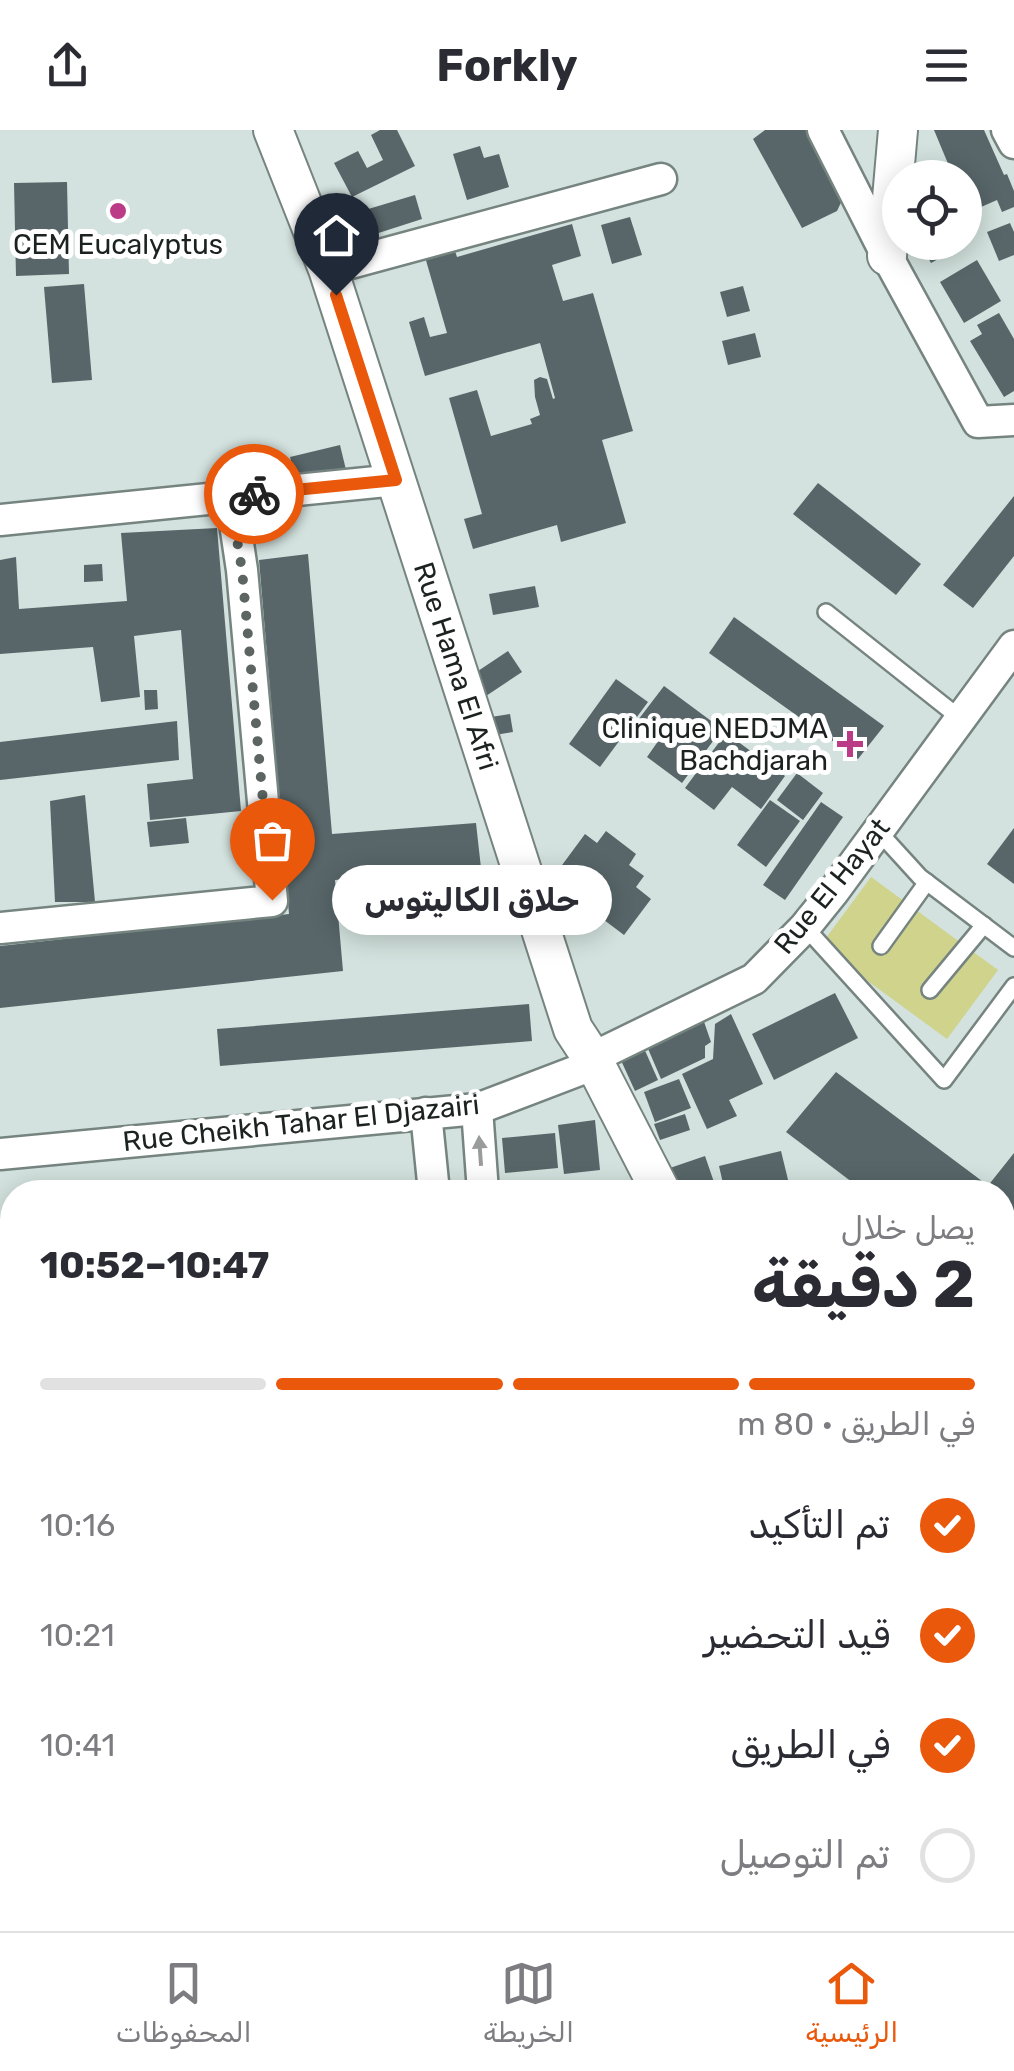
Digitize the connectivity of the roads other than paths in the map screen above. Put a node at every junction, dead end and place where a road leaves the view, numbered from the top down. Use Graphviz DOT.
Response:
graph roads {
  1 [pos="272,130"];
  2 [pos="822,130"];
  3 [pos="898,130"];
  4 [pos="1007,130"];
  5 [pos="1014,144"];
  6 [pos="895,160"];
  7 [pos="661,179"];
  8 [pos="882,246"];
  9 [pos="889,260"];
  10 [pos="328,269"];
  11 [pos="1014,420"];
  12 [pos="396,480"];
  13 [pos="230,497"];
  14 [pos="0,520"];
  15 [pos="826,612"];
  16 [pos="1014,646"];
  17 [pos="961,719"];
  18 [pos="878,832"];
  19 [pos="927,882"];
  20 [pos="984,925"];
  21 [pos="0,928"];
  22 [pos="805,928"];
  23 [pos="881,946"];
  24 [pos="1014,948"];
  25 [pos="1014,986"];
  26 [pos="930,990"];
  27 [pos="592,1058"];
  28 [pos="477,1108"];
  29 [pos="426,1114"];
  30 [pos="0,1154"];
  31 [pos="433,1180"];
  32 [pos="483,1180"];
  33 [pos="655,1180"];
  1 -- 10 [label="street, Rue Hama El Afri"];
  2 -- 8 [label="street"];
  3 -- 6 [label="street"];
  4 -- 5 [label="street"];
  7 -- 10 [label="street"];
  9 -- 11 [label="street"];
  10 -- 12 [label="street, Rue Hama El Afri"];
  12 -- 13 [label="street"];
  12 -- 27 [label="street, Rue Hama El Afri"];
  13 -- 14 [label="street"];
  13 -- 21 [label="street"];
  15 -- 17 [label="lane"];
  16 -- 17 [label="street, Rue El Hayat"];
  17 -- 18 [label="street, Rue El Hayat"];
  18 -- 19 [label="lane"];
  18 -- 22 [label="street, Rue El Hayat"];
  19 -- 20 [label="lane"];
  19 -- 23 [label="lane"];
  20 -- 24 [label="lane"];
  20 -- 26 [label="lane"];
  22 -- 25 [label="lane"];
  22 -- 27 [label="street, Rue El Hayat"];
  27 -- 28 [label="street, Rue Cheikh Tahar El Djazairi"];
  27 -- 33 [label="street, Rue Hama El Afri"];
  28 -- 29 [label="street, Rue Cheikh Tahar El Djazairi"];
  32 -- 28 [label="street, one-way"];
  29 -- 30 [label="street, Rue Cheikh Tahar El Djazairi"];
  29 -- 31 [label="street"];
}
